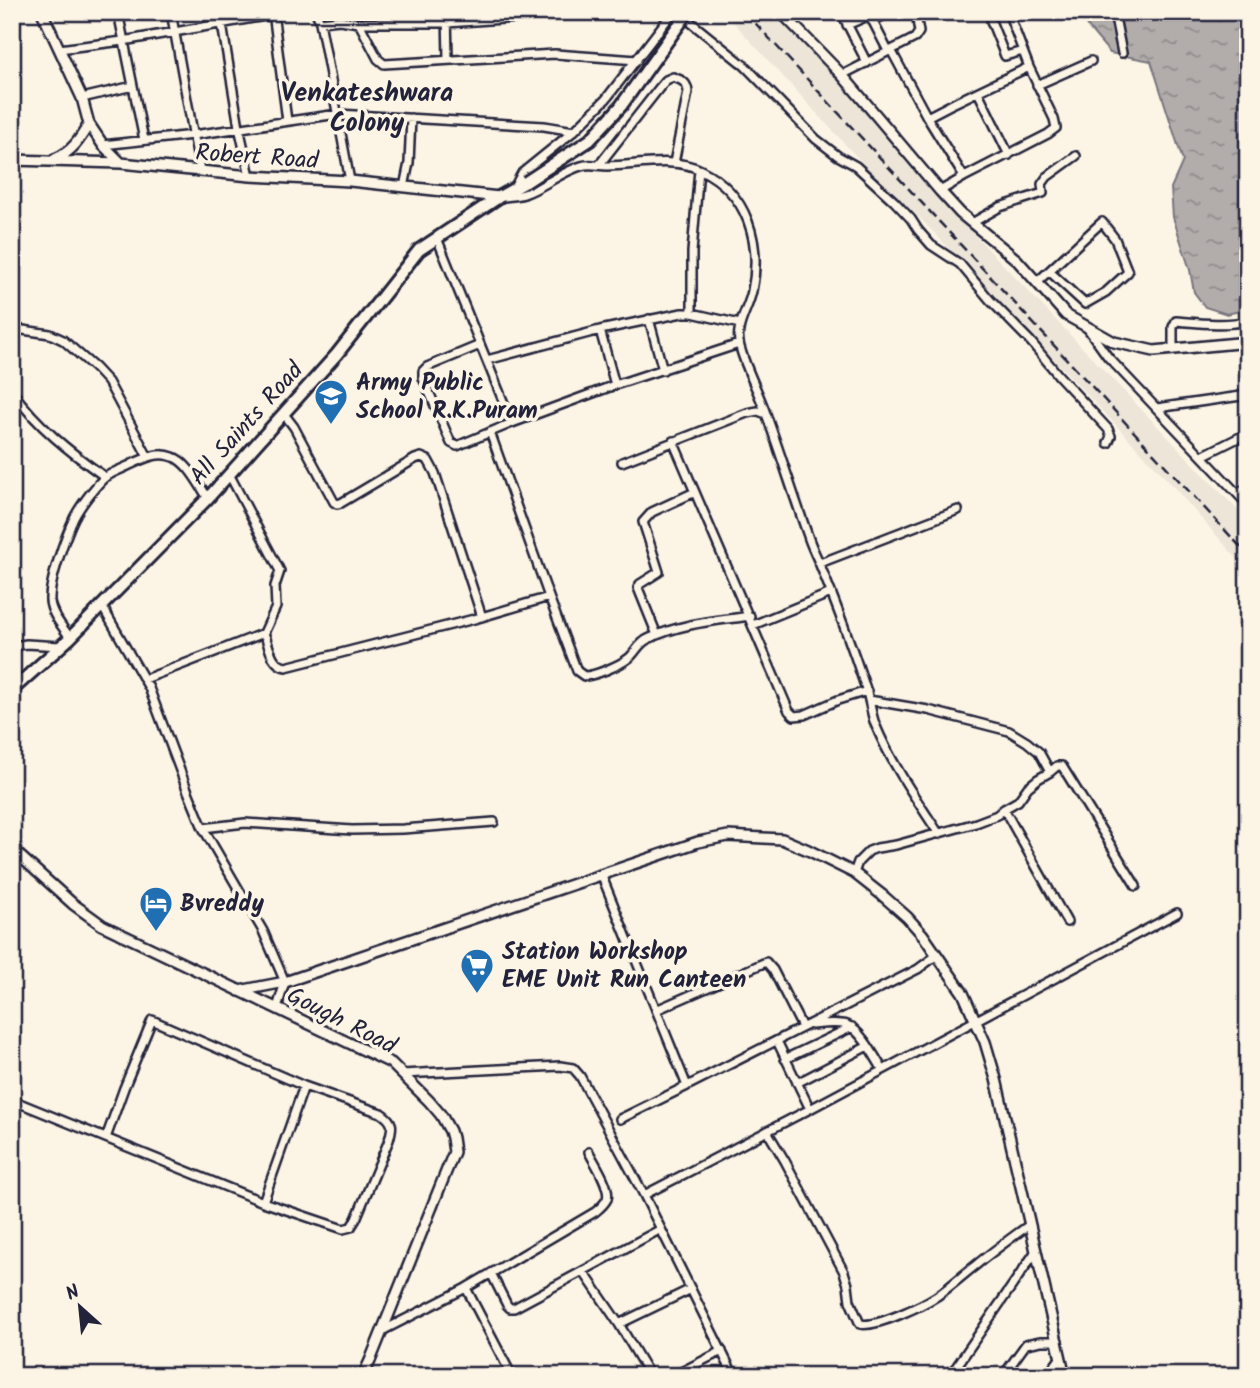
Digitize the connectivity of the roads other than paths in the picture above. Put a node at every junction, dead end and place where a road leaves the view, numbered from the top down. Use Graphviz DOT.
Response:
graph roads {
  1 [pos="42,12"];
  2 [pos="118,12"];
  3 [pos="171,12"];
  4 [pos="220,12"];
  5 [pos="288,12"];
  6 [pos="317,12"];
  7 [pos="392,12"];
  8 [pos="447,12"];
  9 [pos="606,12"];
  10 [pos="676,12"];
  11 [pos="688,12"];
  12 [pos="781,12"];
  13 [pos="841,12"];
  14 [pos="891,12"];
  15 [pos="930,12"];
  16 [pos="1008,12"];
  17 [pos="1114,12"];
  18 [pos="273,13"];
  19 [pos="340,16"];
  20 [pos="870,16"];
  21 [pos="991,21"];
  22 [pos="320,22"];
  23 [pos="359,23"];
  24 [pos="447,23"];
  25 [pos="394,24"];
  26 [pos="222,25"];
  27 [pos="847,25"];
  28 [pos="175,33"];
  29 [pos="123,41"];
  30 [pos="59,50"];
  31 [pos="889,50"];
  32 [pos="1023,51"];
  33 [pos="1122,53"];
  34 [pos="637,60"];
  35 [pos="449,61"];
  36 [pos="1091,61"];
  37 [pos="867,63"];
  38 [pos="1029,67"];
  39 [pos="842,75"];
  40 [pos="1037,85"];
  41 [pos="133,86"];
  42 [pos="978,92"];
  43 [pos="82,98"];
  44 [pos="338,114"];
  45 [pos="927,117"];
  46 [pos="411,118"];
  47 [pos="287,121"];
  48 [pos="89,124"];
  49 [pos="239,127"];
  50 [pos="574,131"];
  51 [pos="193,135"];
  52 [pos="144,140"];
  53 [pos="103,145"];
  54 [pos="1009,155"];
  55 [pos="1076,156"];
  56 [pos="12,160"];
  57 [pos="50,161"];
  58 [pos="121,163"];
  59 [pos="674,163"];
  60 [pos="599,165"];
  61 [pos="698,169"];
  62 [pos="200,171"];
  63 [pos="250,176"];
  64 [pos="964,177"];
  65 [pos="350,181"];
  66 [pos="404,187"];
  67 [pos="512,191"];
  68 [pos="940,191"];
  69 [pos="499,197"];
  70 [pos="972,223"];
  71 [pos="437,238"];
  72 [pos="1049,271"];
  73 [pos="1037,282"];
  74 [pos="692,313"];
  75 [pos="649,319"];
  76 [pos="1248,321"];
  77 [pos="740,324"];
  78 [pos="14,326"];
  79 [pos="1087,328"];
  80 [pos="600,330"];
  81 [pos="12,339"];
  82 [pos="1248,342"];
  83 [pos="739,344"];
  84 [pos="480,345"];
  85 [pos="1173,349"];
  86 [pos="487,360"];
  87 [pos="663,370"];
  88 [pos="615,386"];
  89 [pos="12,391"];
  90 [pos="1248,395"];
  91 [pos="1157,408"];
  92 [pos="284,414"];
  93 [pos="766,414"];
  94 [pos="512,423"];
  95 [pos="491,432"];
  96 [pos="1248,433"];
  97 [pos="673,441"];
  98 [pos="1108,443"];
  99 [pos="1202,456"];
  100 [pos="148,457"];
  101 [pos="622,461"];
  102 [pos="229,474"];
  103 [pos="105,477"];
  104 [pos="1248,488"];
  105 [pos="695,492"];
  106 [pos="1237,493"];
  107 [pos="208,498"];
  108 [pos="1248,505"];
  109 [pos="958,510"];
  110 [pos="820,563"];
  111 [pos="831,593"];
  112 [pos="549,597"];
  113 [pos="102,606"];
  114 [pos="750,616"];
  115 [pos="482,617"];
  116 [pos="753,625"];
  117 [pos="264,632"];
  118 [pos="657,635"];
  119 [pos="66,642"];
  120 [pos="12,646"];
  121 [pos="145,679"];
  122 [pos="12,691"];
  123 [pos="868,696"];
  124 [pos="1050,772"];
  125 [pos="1004,809"];
  126 [pos="494,822"];
  127 [pos="203,828"];
  128 [pos="939,834"];
  129 [pos="12,849"];
  130 [pos="854,873"];
  131 [pos="601,874"];
  132 [pos="1136,886"];
  133 [pos="1177,913"];
  134 [pos="1067,922"];
  135 [pos="937,955"];
  136 [pos="285,982"];
  137 [pos="239,991"];
  138 [pos="277,1008"];
  139 [pos="656,1010"];
  140 [pos="975,1021"];
  141 [pos="805,1026"];
  142 [pos="852,1027"];
  143 [pos="777,1041"];
  144 [pos="868,1046"];
  145 [pos="785,1059"];
  146 [pos="883,1070"];
  147 [pos="402,1074"];
  148 [pos="797,1083"];
  149 [pos="304,1086"];
  150 [pos="687,1086"];
  151 [pos="12,1100"];
  152 [pos="810,1109"];
  153 [pos="620,1119"];
  154 [pos="767,1131"];
  155 [pos="106,1138"];
  156 [pos="589,1152"];
  157 [pos="644,1195"];
  158 [pos="263,1202"];
  159 [pos="1029,1225"];
  160 [pos="661,1229"];
  161 [pos="1036,1251"];
  162 [pos="583,1271"];
  163 [pos="491,1273"];
  164 [pos="466,1288"];
  165 [pos="691,1289"];
  166 [pos="619,1324"];
  167 [pos="382,1331"];
  168 [pos="1058,1341"];
  169 [pos="722,1351"];
  170 [pos="1061,1357"];
  171 [pos="954,1374"];
  172 [pos="363,1376"];
  173 [pos="512,1376"];
  174 [pos="650,1376"];
  175 [pos="673,1376"];
  176 [pos="734,1376"];
  177 [pos="1003,1376"];
  178 [pos="1047,1376"];
  179 [pos="1065,1376"];
  1 -- 30 [label="street"];
  2 -- 29 [label="street"];
  3 -- 28 [label="street"];
  4 -- 26 [label="street"];
  5 -- 18 [label="street"];
  6 -- 22 [label="street"];
  7 -- 25 [label="street"];
  8 -- 24 [label="street"];
  9 -- 24 [label="street"];
  10 -- 34 [label="street"];
  10 -- 98 [label="street"];
  11 -- 67 [label="main road, All Saints Road, bridge"];
  12 -- 39 [label="street"];
  13 -- 27 [label="street"];
  14 -- 20 [label="street"];
  15 -- 31 [label="street"];
  16 -- 32 [label="street"];
  17 -- 33 [label="street"];
  18 -- 26 [label="street"];
  18 -- 47 [label="street"];
  19 -- 22 [label="street"];
  19 -- 23 [label="street"];
  20 -- 27 [label="street"];
  20 -- 31 [label="street"];
  21 -- 32 [label="street"];
  22 -- 44 [label="street"];
  23 -- 25 [label="street"];
  23 -- 35 [label="street"];
  24 -- 25 [label="street"];
  24 -- 35 [label="street"];
  26 -- 28 [label="street"];
  26 -- 49 [label="street"];
  27 -- 37 [label="street"];
  28 -- 29 [label="street"];
  28 -- 51 [label="street"];
  29 -- 30 [label="street"];
  29 -- 41 [label="street"];
  30 -- 43 [label="street"];
  31 -- 37 [label="street"];
  31 -- 45 [label="street"];
  32 -- 38 [label="street"];
  34 -- 35 [label="street"];
  34 -- 50 [label="street"];
  36 -- 40 [label="street"];
  37 -- 39 [label="street"];
  38 -- 40 [label="street"];
  38 -- 42 [label="street"];
  39 -- 68 [label="street"];
  40 -- 54 [label="street"];
  41 -- 43 [label="street"];
  41 -- 52 [label="street"];
  42 -- 45 [label="street"];
  42 -- 54 [label="street"];
  43 -- 48 [label="street"];
  44 -- 46 [label="street"];
  44 -- 47 [label="street"];
  44 -- 65 [label="street"];
  45 -- 64 [label="street"];
  46 -- 50 [label="street"];
  46 -- 66 [label="street"];
  47 -- 49 [label="street"];
  48 -- 53 [label="street"];
  48 -- 57 [label="street"];
  49 -- 51 [label="street"];
  49 -- 63 [label="street"];
  50 -- 67 [label="street"];
  51 -- 52 [label="street"];
  51 -- 62 [label="street"];
  52 -- 53 [label="street"];
  53 -- 58 [label="street"];
  54 -- 64 [label="street"];
  55 -- 70 [label="street"];
  56 -- 57 [label="street, Robert Road"];
  57 -- 58 [label="street, Robert Road"];
  58 -- 62 [label="street, Robert Road"];
  59 -- 60 [label="street"];
  59 -- 60 [label="street"];
  59 -- 61 [label="street"];
  60 -- 69 [label="street"];
  61 -- 74 [label="street"];
  61 -- 77 [label="street"];
  62 -- 63 [label="street, Robert Road"];
  63 -- 65 [label="street, Robert Road"];
  64 -- 68 [label="street"];
  65 -- 66 [label="street, Robert Road"];
  66 -- 69 [label="street, Robert Road"];
  67 -- 69 [label="main road, All Saints Road"];
  68 -- 70 [label="street"];
  69 -- 71 [label="main road, All Saints Road"];
  70 -- 73 [label="street"];
  71 -- 84 [label="street"];
  71 -- 92 [label="main road, All Saints Road"];
  72 -- 72 [label="street"];
  72 -- 73 [label="street"];
  73 -- 79 [label="street"];
  74 -- 75 [label="street"];
  74 -- 77 [label="street"];
  75 -- 80 [label="street"];
  75 -- 87 [label="street"];
  76 -- 85 [label="street"];
  77 -- 83 [label="street"];
  78 -- 81 [label="street"];
  78 -- 100 [label="street"];
  79 -- 85 [label="street"];
  79 -- 91 [label="street"];
  80 -- 86 [label="street"];
  80 -- 88 [label="street"];
  82 -- 85 [label="street"];
  83 -- 87 [label="street"];
  83 -- 93 [label="street"];
  84 -- 86 [label="street"];
  84 -- 95 [label="street"];
  86 -- 94 [label="street"];
  87 -- 88 [label="street"];
  88 -- 94 [label="street"];
  89 -- 103 [label="street"];
  90 -- 91 [label="street"];
  91 -- 99 [label="street"];
  92 -- 102 [label="main road, All Saints Road"];
  92 -- 115 [label="street"];
  93 -- 97 [label="street"];
  93 -- 110 [label="street"];
  94 -- 95 [label="street"];
  95 -- 112 [label="street"];
  96 -- 99 [label="street"];
  97 -- 101 [label="street"];
  97 -- 105 [label="street"];
  99 -- 106 [label="street"];
  100 -- 103 [label="street"];
  100 -- 107 [label="street"];
  102 -- 107 [label="main road, All Saints Road"];
  102 -- 117 [label="street"];
  103 -- 119 [label="street"];
  104 -- 106 [label="street"];
  105 -- 114 [label="street"];
  105 -- 118 [label="street"];
  106 -- 108 [label="street"];
  107 -- 113 [label="main road, All Saints Road"];
  109 -- 110 [label="street"];
  110 -- 111 [label="street"];
  111 -- 116 [label="street"];
  111 -- 123 [label="street"];
  112 -- 115 [label="street"];
  112 -- 118 [label="street"];
  113 -- 119 [label="main road, All Saints Road"];
  113 -- 121 [label="street"];
  114 -- 116 [label="street"];
  114 -- 118 [label="street"];
  115 -- 117 [label="street"];
  116 -- 123 [label="street"];
  117 -- 121 [label="street"];
  119 -- 120 [label="street"];
  119 -- 122 [label="main road, All Saints Road"];
  121 -- 127 [label="street"];
  123 -- 124 [label="street"];
  123 -- 128 [label="street"];
  124 -- 125 [label="street"];
  124 -- 132 [label="street"];
  125 -- 128 [label="street"];
  125 -- 134 [label="street"];
  126 -- 127 [label="street"];
  127 -- 136 [label="street"];
  128 -- 130 [label="street"];
  129 -- 137 [label="street, Gough Road"];
  130 -- 131 [label="street"];
  130 -- 135 [label="street"];
  131 -- 136 [label="street"];
  131 -- 139 [label="street"];
  133 -- 140 [label="street"];
  135 -- 140 [label="street"];
  135 -- 141 [label="street"];
  136 -- 137 [label="street"];
  136 -- 138 [label="street"];
  137 -- 138 [label="street, Gough Road"];
  138 -- 147 [label="street, Gough Road"];
  139 -- 141 [label="street"];
  139 -- 150 [label="street"];
  140 -- 146 [label="street"];
  140 -- 159 [label="street"];
  141 -- 142 [label="street"];
  141 -- 143 [label="street"];
  142 -- 144 [label="street"];
  142 -- 145 [label="street"];
  143 -- 145 [label="street"];
  143 -- 150 [label="street"];
  144 -- 146 [label="street"];
  144 -- 148 [label="street"];
  145 -- 148 [label="street"];
  146 -- 152 [label="street"];
  147 -- 157 [label="street"];
  147 -- 167 [label="street, Gough Road"];
  148 -- 152 [label="street"];
  149 -- 155 [label="street"];
  149 -- 158 [label="street"];
  149 -- 158 [label="street"];
  150 -- 153 [label="street"];
  151 -- 155 [label="street"];
  152 -- 154 [label="street"];
  154 -- 157 [label="street"];
  154 -- 159 [label="street"];
  155 -- 158 [label="street"];
  156 -- 163 [label="street"];
  157 -- 160 [label="street"];
  159 -- 161 [label="street"];
  160 -- 162 [label="street"];
  160 -- 165 [label="street"];
  161 -- 168 [label="street"];
  161 -- 171 [label="street"];
  162 -- 163 [label="street"];
  162 -- 166 [label="street"];
  163 -- 164 [label="street"];
  164 -- 167 [label="street"];
  164 -- 173 [label="street"];
  165 -- 166 [label="street"];
  165 -- 169 [label="street"];
  166 -- 174 [label="street"];
  167 -- 172 [label="street, Gough Road"];
  168 -- 170 [label="street"];
  168 -- 177 [label="street"];
  169 -- 175 [label="street"];
  169 -- 176 [label="street"];
  170 -- 178 [label="street"];
  170 -- 179 [label="street"];
}
